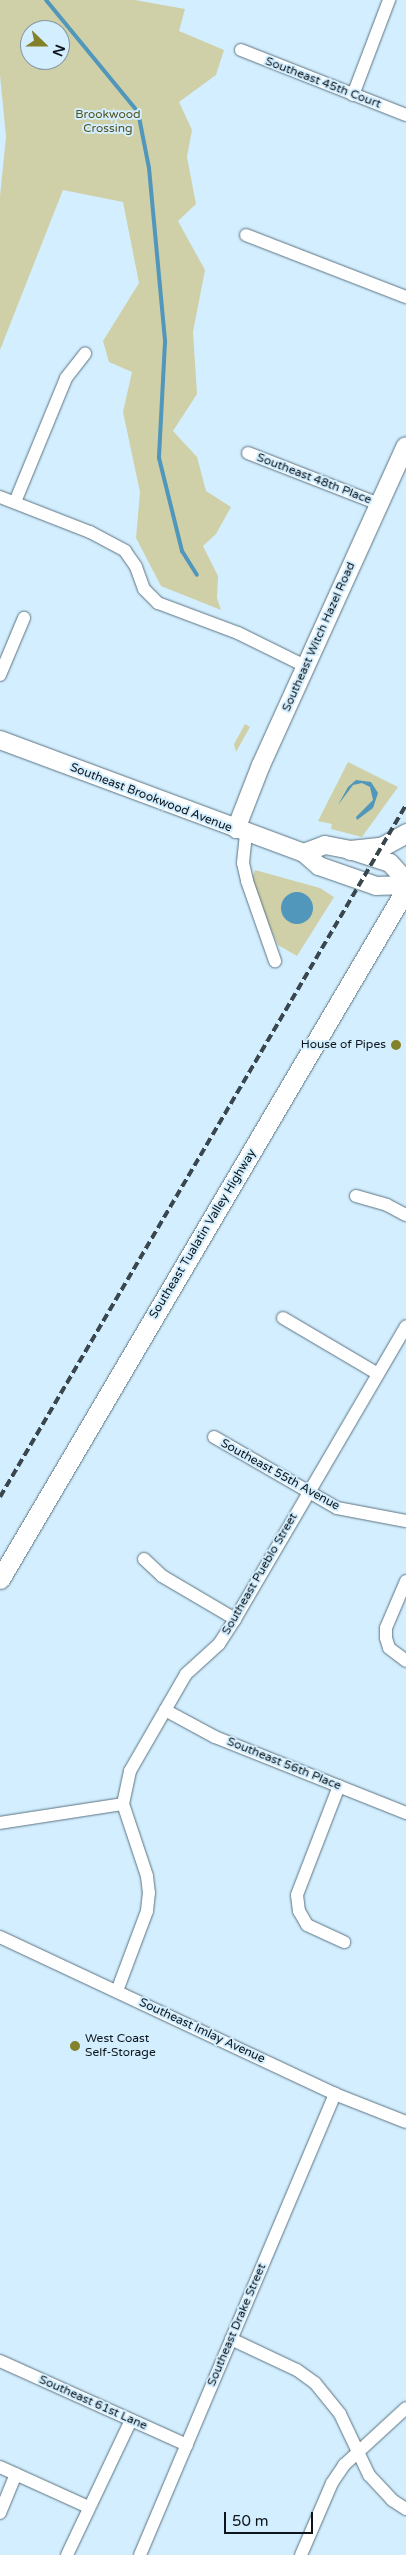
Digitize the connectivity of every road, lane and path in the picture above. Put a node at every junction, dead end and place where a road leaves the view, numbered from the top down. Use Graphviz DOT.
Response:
graph roads {
  1 [pos="389,0"];
  2 [pos="241,50"];
  3 [pos="353,95"];
  4 [pos="406,115"];
  5 [pos="246,235"];
  6 [pos="406,297"];
  7 [pos="85,354"];
  8 [pos="406,446"];
  9 [pos="248,453"];
  10 [pos="0,497"];
  11 [pos="15,502"];
  12 [pos="379,504"];
  13 [pos="24,618"];
  14 [pos="305,666"];
  15 [pos="0,676"];
  16 [pos="0,740"];
  17 [pos="241,832"];
  18 [pos="406,833"];
  19 [pos="350,850"];
  20 [pos="304,853"];
  21 [pos="406,883"];
  22 [pos="406,889"];
  23 [pos="275,962"];
  24 [pos="356,1196"];
  25 [pos="406,1215"];
  26 [pos="283,1318"];
  27 [pos="406,1326"];
  28 [pos="378,1374"];
  29 [pos="214,1438"];
  30 [pos="307,1493"];
  31 [pos="406,1521"];
  32 [pos="144,1559"];
  33 [pos="0,1579"];
  34 [pos="406,1581"];
  35 [pos="235,1619"];
  36 [pos="406,1661"];
  37 [pos="165,1710"];
  38 [pos="339,1786"];
  39 [pos="123,1804"];
  40 [pos="406,1813"];
  41 [pos="0,1823"];
  42 [pos="0,1937"];
  43 [pos="344,1942"];
  44 [pos="117,1991"];
  45 [pos="335,2094"];
  46 [pos="406,2122"];
  47 [pos="231,2339"];
  48 [pos="0,2361"];
  49 [pos="406,2408"];
  50 [pos="131,2420"];
  51 [pos="187,2445"];
  52 [pos="358,2450"];
  53 [pos="0,2467"];
  54 [pos="16,2474"];
  55 [pos="88,2507"];
  56 [pos="406,2510"];
  57 [pos="0,2513"];
  58 [pos="67,2555"];
  59 [pos="140,2555"];
  60 [pos="301,2555"];
  1 -- 3 [label="street"];
  2 -- 3 [label="street, Southeast 45th Court"];
  3 -- 4 [label="street, Southeast 45th Court"];
  5 -- 6 [label="street"];
  7 -- 11 [label="street"];
  8 -- 12 [label="main road, Southeast Witch Hazel Road"];
  9 -- 12 [label="street, Southeast 48th Place"];
  10 -- 11 [label="street"];
  11 -- 14 [label="street"];
  12 -- 14 [label="main road, Southeast Witch Hazel Road"];
  13 -- 15 [label="street"];
  14 -- 17 [label="main road, Southeast Witch Hazel Road"];
  16 -- 17 [label="main road, Southeast Brookwood Avenue"];
  17 -- 20 [label="main road, Southeast Brookwood Avenue"];
  17 -- 23 [label="street, Southeast Witch Hazel Road"];
  18 -- 19 [label="main road"];
  19 -- 20 [label="main road, Southeast Brookwood Avenue"];
  19 -- 21 [label="main road, Southeast Brookwood Avenue"];
  20 -- 21 [label="main road, Southeast Brookwood Avenue"];
  22 -- 33 [label="main road, Southeast Tualatin Valley Highway"];
  24 -- 25 [label="street"];
  26 -- 28 [label="street"];
  27 -- 28 [label="street, Southeast Pueblo Street"];
  28 -- 30 [label="street, Southeast Pueblo Street"];
  29 -- 30 [label="street, Southeast 55th Avenue"];
  30 -- 31 [label="street, Southeast 55th Avenue"];
  30 -- 35 [label="street, Southeast Pueblo Street"];
  32 -- 35 [label="street"];
  34 -- 36 [label="street"];
  35 -- 37 [label="street, Southeast Pueblo Street"];
  37 -- 38 [label="street, Southeast 56th Place"];
  37 -- 39 [label="street, Southeast Pueblo Street"];
  38 -- 40 [label="street, Southeast 56th Place"];
  38 -- 43 [label="street"];
  39 -- 41 [label="street"];
  39 -- 44 [label="street"];
  42 -- 44 [label="street, Southeast Imlay Avenue"];
  44 -- 45 [label="street, Southeast Imlay Avenue"];
  45 -- 46 [label="street, Southeast Imlay Avenue"];
  45 -- 47 [label="street, Southeast Drake Street"];
  47 -- 51 [label="street, Southeast Drake Street"];
  47 -- 52 [label="street"];
  48 -- 50 [label="street, Southeast 61st Lane"];
  49 -- 52 [label="street"];
  50 -- 51 [label="street, Southeast 61st Lane"];
  50 -- 55 [label="street"];
  51 -- 59 [label="street, Southeast Drake Street"];
  52 -- 56 [label="street"];
  52 -- 60 [label="street"];
  53 -- 54 [label="street"];
  54 -- 55 [label="street"];
  54 -- 57 [label="street"];
  55 -- 58 [label="street"];
}
